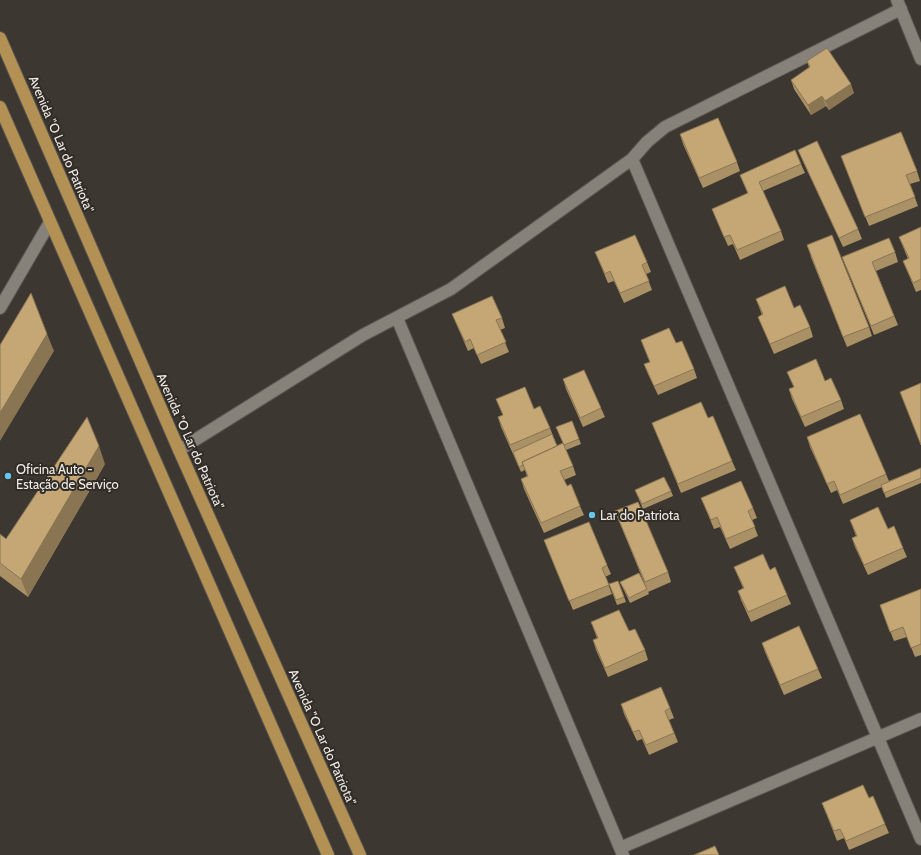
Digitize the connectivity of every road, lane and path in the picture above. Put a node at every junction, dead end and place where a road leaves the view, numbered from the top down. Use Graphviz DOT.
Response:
graph roads {
  1 [pos="899,4"];
  2 [pos="0,38"];
  3 [pos="921,59"];
  4 [pos="0,107"];
  5 [pos="632,159"];
  6 [pos="50,222"];
  7 [pos="0,308"];
  8 [pos="397,318"];
  9 [pos="179,450"];
  10 [pos="921,719"];
  11 [pos="878,738"];
  12 [pos="921,839"];
  13 [pos="622,851"];
  14 [pos="328,855"];
  15 [pos="360,855"];
  1 -- 3 [label="street"];
  1 -- 5 [label="street"];
  2 -- 9 [label="main road, Avenida \"O Lar do Patriota\""];
  4 -- 6 [label="main road"];
  5 -- 8 [label="street"];
  5 -- 11 [label="street"];
  6 -- 7 [label="street"];
  6 -- 14 [label="main road"];
  8 -- 9 [label="street"];
  8 -- 13 [label="street"];
  9 -- 15 [label="main road, Avenida \"O Lar do Patriota\""];
  10 -- 11 [label="street"];
  11 -- 12 [label="street"];
  11 -- 13 [label="street"];
}
